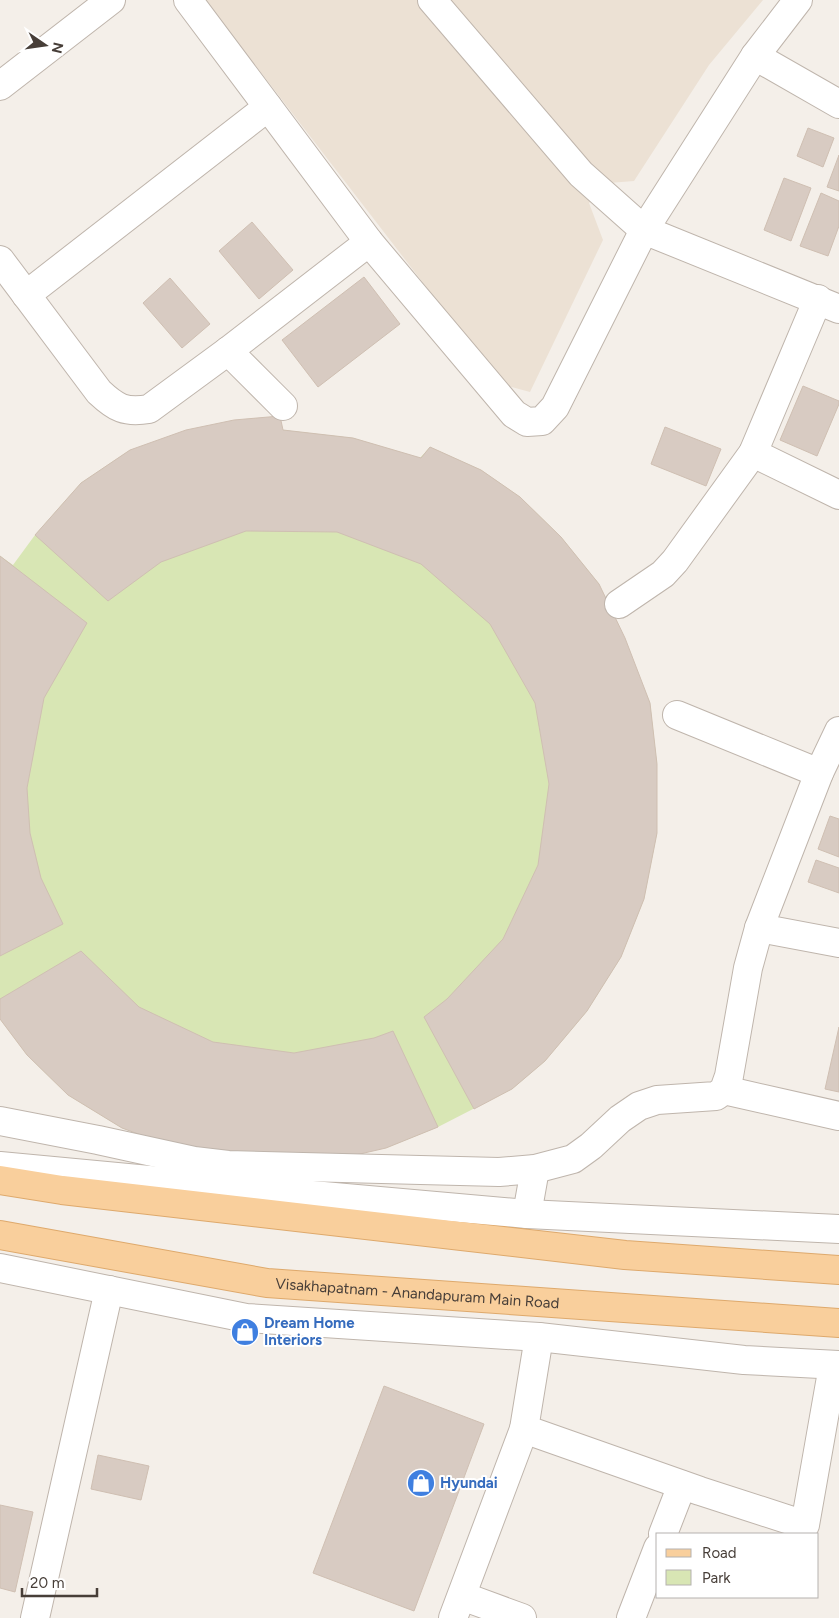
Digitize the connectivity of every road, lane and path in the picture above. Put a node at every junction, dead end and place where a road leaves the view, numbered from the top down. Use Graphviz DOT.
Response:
graph roads {
  1 [pos="111,0"];
  2 [pos="188,0"];
  3 [pos="432,0"];
  4 [pos="798,0"];
  5 [pos="755,56"];
  6 [pos="0,86"];
  7 [pos="839,104"];
  8 [pos="268,107"];
  9 [pos="644,230"];
  10 [pos="369,242"];
  11 [pos="0,260"];
  12 [pos="26,295"];
  13 [pos="828,304"];
  14 [pos="228,351"];
  15 [pos="283,406"];
  16 [pos="753,453"];
  17 [pos="839,495"];
  18 [pos="619,604"];
  19 [pos="677,715"];
  20 [pos="839,731"];
  21 [pos="819,773"];
  22 [pos="760,928"];
  23 [pos="839,943"];
  24 [pos="724,1090"];
  25 [pos="839,1116"];
  26 [pos="0,1121"];
  27 [pos="0,1166"];
  28 [pos="535,1169"];
  29 [pos="0,1180"];
  30 [pos="527,1214"];
  31 [pos="839,1229"];
  32 [pos="0,1235"];
  33 [pos="0,1268"];
  34 [pos="839,1270"];
  35 [pos="109,1290"];
  36 [pos="839,1323"];
  37 [pos="539,1337"];
  38 [pos="836,1366"];
  39 [pos="524,1429"];
  40 [pos="682,1484"];
  41 [pos="663,1533"];
  42 [pos="656,1553"];
  43 [pos="458,1607"];
  44 [pos="35,1618"];
  45 [pos="522,1618"];
  46 [pos="631,1618"];
  1 -- 6 [label="street"];
  2 -- 8 [label="street"];
  3 -- 9 [label="street"];
  4 -- 5 [label="street"];
  5 -- 7 [label="street"];
  5 -- 9 [label="street"];
  8 -- 10 [label="street"];
  8 -- 12 [label="street"];
  9 -- 10 [label="street"];
  9 -- 13 [label="street"];
  10 -- 14 [label="street"];
  11 -- 12 [label="street"];
  12 -- 14 [label="street"];
  13 -- 16 [label="street"];
  14 -- 15 [label="street"];
  16 -- 17 [label="street"];
  16 -- 18 [label="street"];
  19 -- 21 [label="street"];
  20 -- 21 [label="street"];
  21 -- 22 [label="street"];
  22 -- 23 [label="street"];
  22 -- 24 [label="street"];
  24 -- 25 [label="street"];
  24 -- 28 [label="street"];
  26 -- 28 [label="street"];
  27 -- 30 [label="street"];
  28 -- 30 [label="street"];
  29 -- 34 [label="main road"];
  30 -- 31 [label="street"];
  32 -- 36 [label="main road, Visakhapatnam - Anandapuram Main Road"];
  33 -- 35 [label="street"];
  35 -- 37 [label="street"];
  35 -- 44 [label="street"];
  37 -- 38 [label="street"];
  37 -- 39 [label="street"];
  38 -- 40 [label="street"];
  39 -- 40 [label="street"];
  39 -- 43 [label="street"];
  40 -- 41 [label="street"];
  42 -- 46 [label="street"];
  43 -- 45 [label="street"];
}
